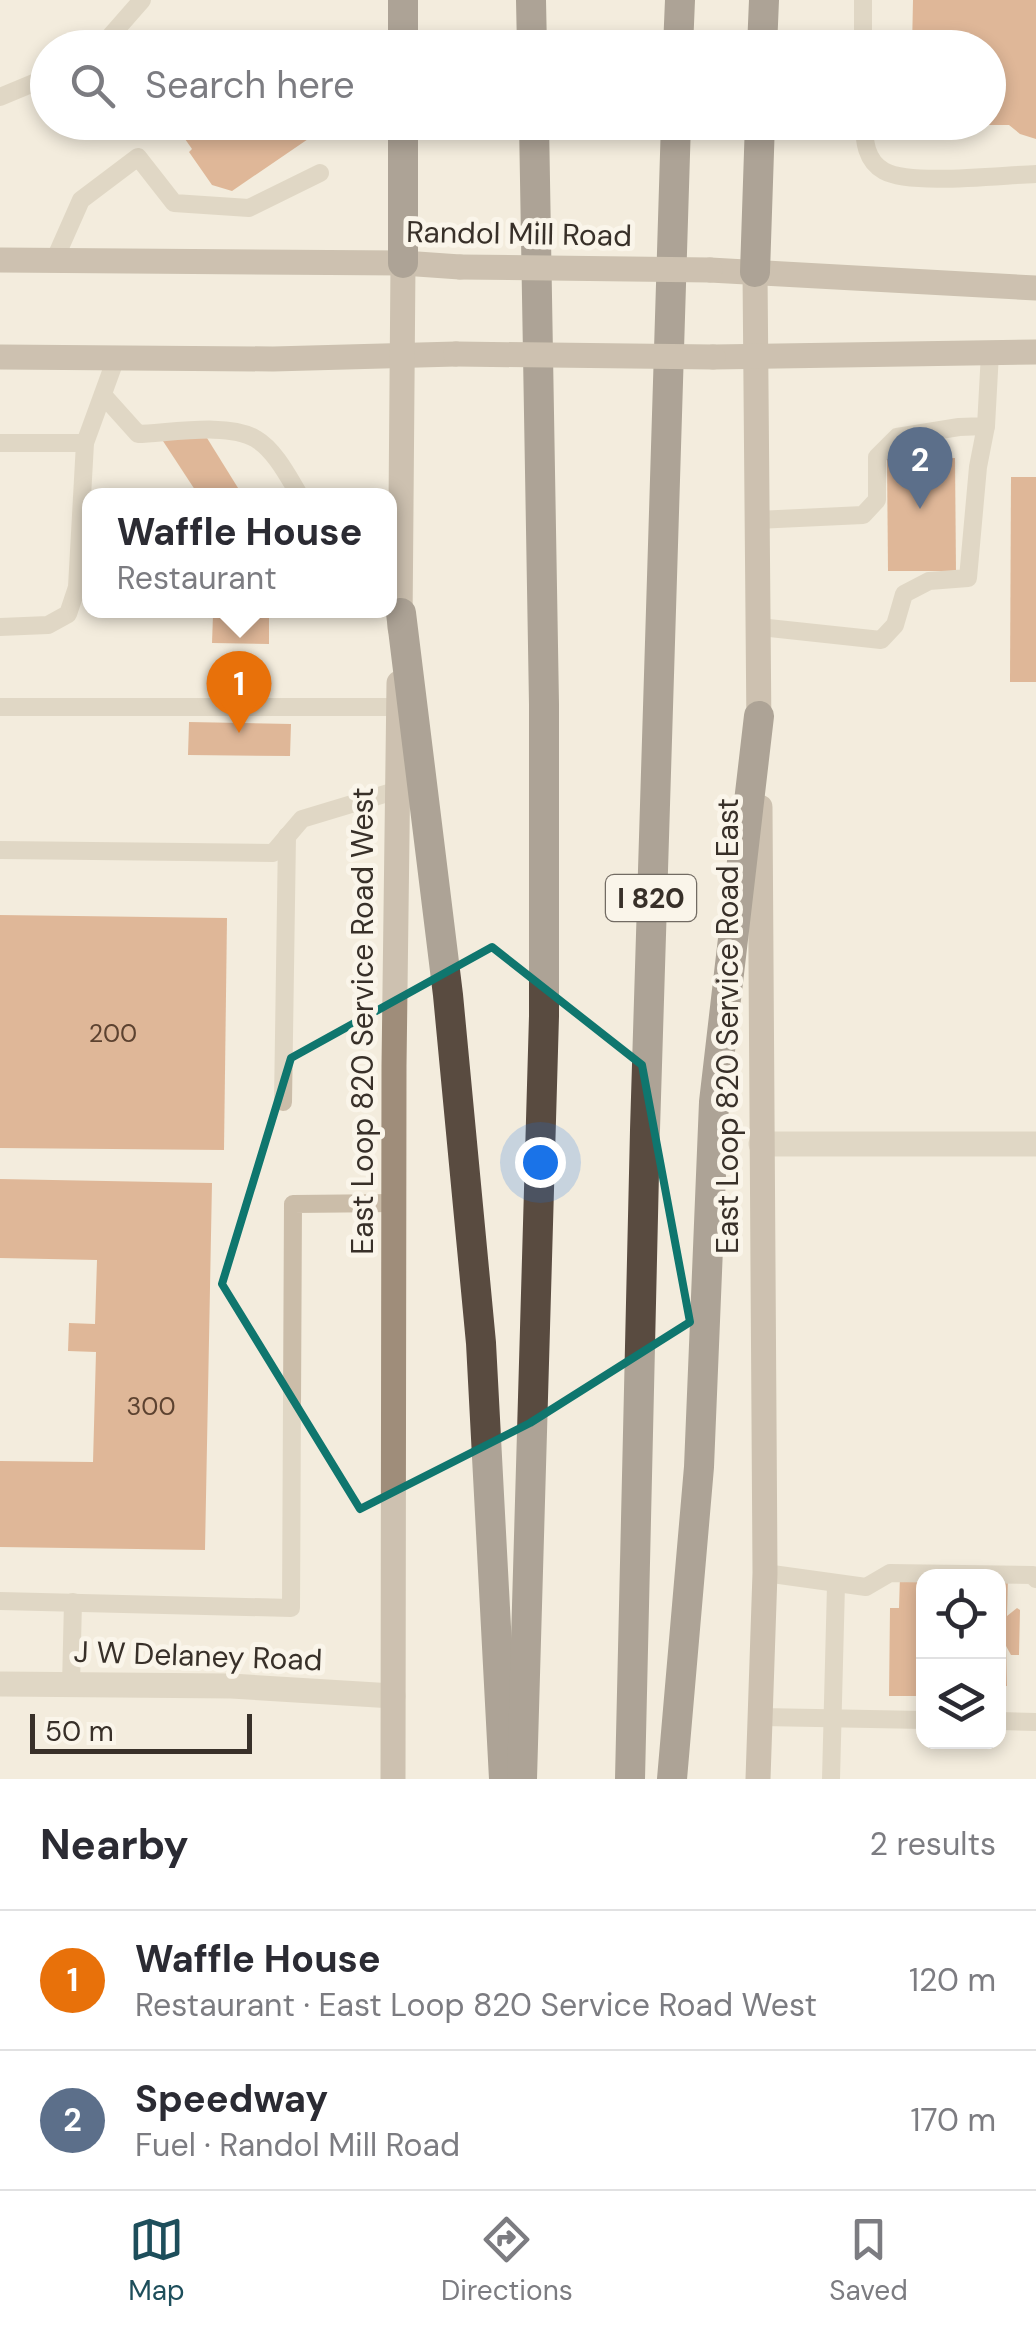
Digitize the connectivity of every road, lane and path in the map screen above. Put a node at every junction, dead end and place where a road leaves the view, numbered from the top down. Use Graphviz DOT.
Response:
graph roads {
  1 [pos="142,0"];
  2 [pos="403,0"];
  3 [pos="531,0"];
  4 [pos="680,0"];
  5 [pos="764,0"];
  6 [pos="863,0"];
  7 [pos="116,30"];
  8 [pos="403,30"];
  9 [pos="532,30"];
  10 [pos="679,30"];
  11 [pos="763,30"];
  12 [pos="864,30"];
  13 [pos="30,85"];
  14 [pos="0,97"];
  15 [pos="403,140"];
  16 [pos="534,140"];
  17 [pos="675,140"];
  18 [pos="759,140"];
  19 [pos="864,140"];
  20 [pos="320,173"];
  21 [pos="1036,174"];
  22 [pos="0,260"];
  23 [pos="54,261"];
  24 [pos="403,264"];
  25 [pos="755,272"];
  26 [pos="1036,288"];
  27 [pos="1036,352"];
  28 [pos="990,353"];
  29 [pos="402,356"];
  30 [pos="0,357"];
  31 [pos="116,358"];
  32 [pos="756,358"];
  33 [pos="102,395"];
  34 [pos="986,426"];
  35 [pos="0,443"];
  36 [pos="86,443"];
  37 [pos="83,488"];
  38 [pos="295,488"];
  39 [pos="397,502"];
  40 [pos="82,507"];
  41 [pos="758,520"];
  42 [pos="397,578"];
  43 [pos="401,612"];
  44 [pos="0,627"];
  45 [pos="759,627"];
  46 [pos="0,707"];
  47 [pos="398,708"];
  48 [pos="759,716"];
  49 [pos="398,790"];
  50 [pos="287,836"];
  51 [pos="0,850"];
  52 [pos="284,1102"];
  53 [pos="761,1144"];
  54 [pos="1036,1144"];
  55 [pos="394,1203"];
  56 [pos="765,1573"];
  57 [pos="1036,1578"];
  58 [pos="836,1585"];
  59 [pos="0,1601"];
  60 [pos="73,1602"];
  61 [pos="0,1684"];
  62 [pos="71,1685"];
  63 [pos="393,1696"];
  64 [pos="760,1716"];
  65 [pos="832,1718"];
  66 [pos="916,1720"];
  67 [pos="1006,1721"];
  68 [pos="1036,1722"];
  69 [pos="393,1779"];
  70 [pos="504,1779"];
  71 [pos="522,1779"];
  72 [pos="630,1779"];
  73 [pos="672,1779"];
  74 [pos="758,1779"];
  75 [pos="830,1779"];
  1 -- 7 [label="lane"];
  2 -- 8 [label="highway"];
  3 -- 9 [label="highway"];
  4 -- 10 [label="highway"];
  5 -- 11 [label="highway"];
  6 -- 12 [label="lane"];
  13 -- 14 [label="lane"];
  15 -- 24 [label="highway"];
  16 -- 71 [label="highway"];
  17 -- 72 [label="highway, I 820"];
  18 -- 25 [label="highway"];
  19 -- 21 [label="lane"];
  20 -- 23 [label="lane"];
  22 -- 23 [label="main road, Randol Mill Road"];
  23 -- 24 [label="main road, Randol Mill Road"];
  24 -- 25 [label="main road, Randol Mill Road, bridge"];
  24 -- 29 [label="main road, East Loop 820 Service Road West"];
  25 -- 26 [label="main road, Randol Mill Road"];
  25 -- 32 [label="main road, East Loop 820 Service Road East"];
  27 -- 28 [label="main road"];
  28 -- 32 [label="main road"];
  28 -- 34 [label="lane"];
  29 -- 31 [label="main road"];
  29 -- 32 [label="main road, bridge"];
  29 -- 39 [label="main road, East Loop 820 Service Road West"];
  30 -- 31 [label="main road"];
  31 -- 33 [label="lane"];
  32 -- 41 [label="main road, East Loop 820 Service Road East"];
  33 -- 36 [label="lane"];
  33 -- 38 [label="lane"];
  34 -- 41 [label="lane"];
  34 -- 45 [label="lane"];
  35 -- 36 [label="lane"];
  36 -- 37 [label="lane"];
  40 -- 44 [label="lane"];
  41 -- 45 [label="main road, East Loop 820 Service Road East"];
  42 -- 43 [label="main road, East Loop 820 Service Road West"];
  43 -- 47 [label="main road, East Loop 820 Service Road West"];
  43 -- 70 [label="highway"];
  45 -- 48 [label="main road, East Loop 820 Service Road East"];
  46 -- 47 [label="lane"];
  47 -- 49 [label="main road, East Loop 820 Service Road West"];
  48 -- 53 [label="main road, East Loop 820 Service Road East"];
  48 -- 73 [label="highway"];
  49 -- 50 [label="lane"];
  49 -- 55 [label="main road, East Loop 820 Service Road West"];
  50 -- 51 [label="lane"];
  50 -- 52 [label="lane"];
  53 -- 54 [label="street"];
  53 -- 56 [label="main road, East Loop 820 Service Road East"];
  55 -- 60 [label="lane"];
  55 -- 63 [label="main road, East Loop 820 Service Road West"];
  56 -- 58 [label="lane"];
  56 -- 64 [label="main road, East Loop 820 Service Road East"];
  57 -- 58 [label="lane"];
  58 -- 65 [label="lane"];
  59 -- 60 [label="lane"];
  60 -- 62 [label="lane"];
  61 -- 62 [label="street, J W Delaney Road"];
  62 -- 63 [label="street, J W Delaney Road"];
  63 -- 69 [label="main road, East Loop 820 Service Road West"];
  64 -- 65 [label="lane"];
  64 -- 74 [label="main road, East Loop 820 Service Road East"];
  65 -- 66 [label="lane"];
  65 -- 75 [label="lane"];
  67 -- 68 [label="lane"];
}
